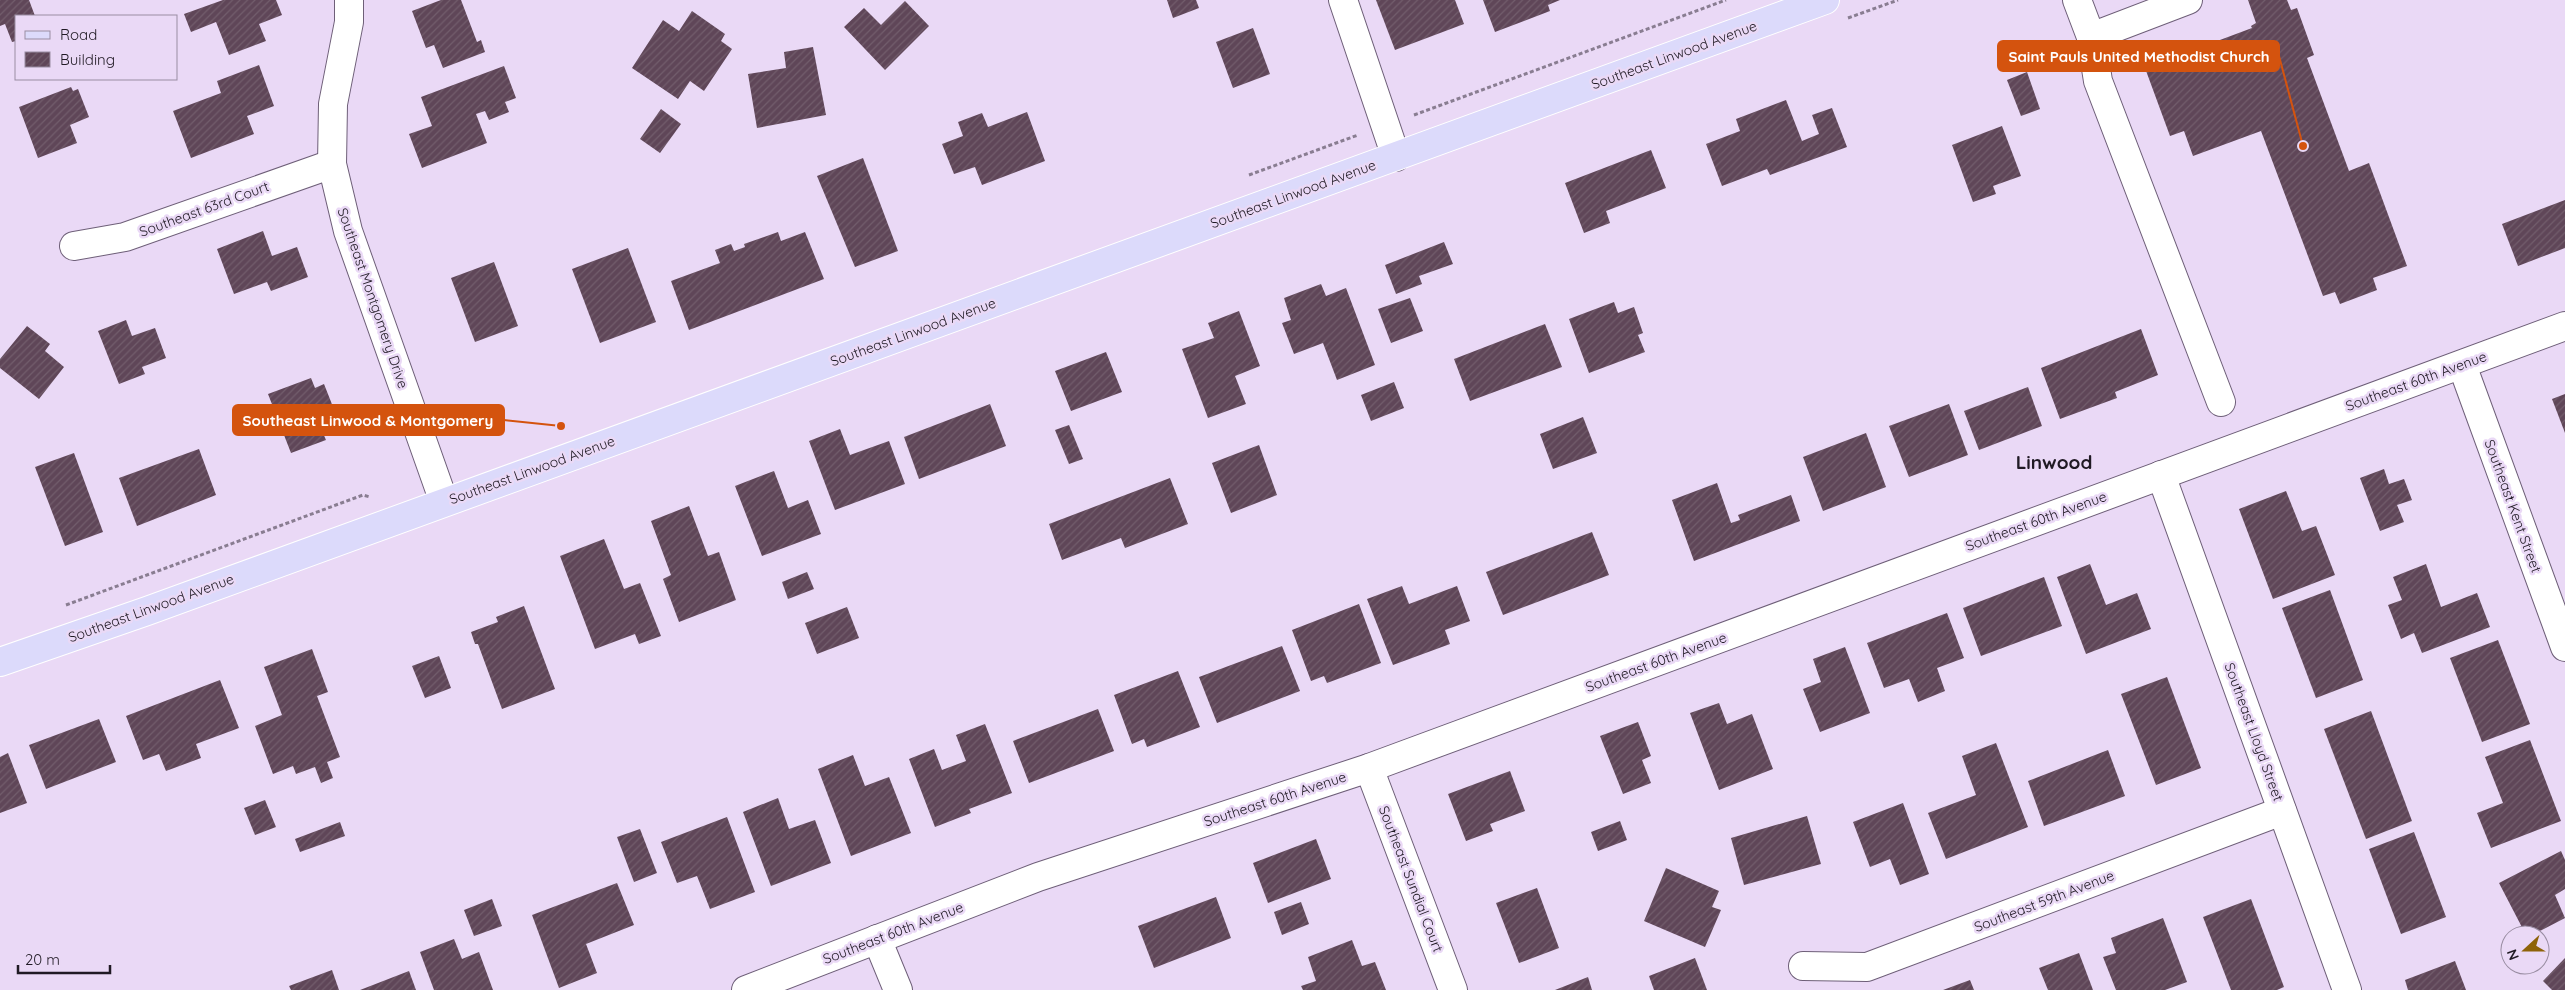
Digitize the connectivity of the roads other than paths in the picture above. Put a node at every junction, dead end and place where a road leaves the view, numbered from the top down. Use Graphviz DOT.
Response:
graph roads {
  1 [pos="349,0"];
  2 [pos="1343,0"];
  3 [pos="1825,0"];
  4 [pos="2077,0"];
  5 [pos="2188,0"];
  6 [pos="2091,37"];
  7 [pos="1396,157"];
  8 [pos="332,164"];
  9 [pos="74,246"];
  10 [pos="2565,326"];
  11 [pos="2462,365"];
  12 [pos="2221,402"];
  13 [pos="2161,475"];
  14 [pos="444,502"];
  15 [pos="2565,647"];
  16 [pos="0,662"];
  17 [pos="1370,768"];
  18 [pos="2282,812"];
  19 [pos="877,939"];
  20 [pos="1803,966"];
  21 [pos="746,990"];
  22 [pos="898,990"];
  23 [pos="1453,990"];
  24 [pos="2347,990"];
  1 -- 8 [label="street, Southeast Montgomery Drive"];
  2 -- 7 [label="street"];
  3 -- 7 [label="main road, Southeast Linwood Avenue"];
  4 -- 6 [label="street"];
  5 -- 6 [label="street"];
  6 -- 12 [label="street"];
  7 -- 14 [label="main road, Southeast Linwood Avenue"];
  8 -- 9 [label="street, Southeast 63rd Court"];
  8 -- 14 [label="street, Southeast Montgomery Drive"];
  10 -- 11 [label="street, Southeast 60th Avenue"];
  11 -- 13 [label="street, Southeast 60th Avenue"];
  11 -- 15 [label="street, Southeast Kent Street"];
  13 -- 17 [label="street, Southeast 60th Avenue"];
  13 -- 18 [label="street, Southeast Lloyd Street"];
  14 -- 16 [label="main road, Southeast Linwood Avenue"];
  17 -- 19 [label="street, Southeast 60th Avenue"];
  17 -- 23 [label="street, Southeast Sundial Court"];
  18 -- 20 [label="street, Southeast 59th Avenue"];
  18 -- 24 [label="street, Southeast Lloyd Street"];
  19 -- 21 [label="street, Southeast 60th Avenue"];
  19 -- 22 [label="street"];
}
